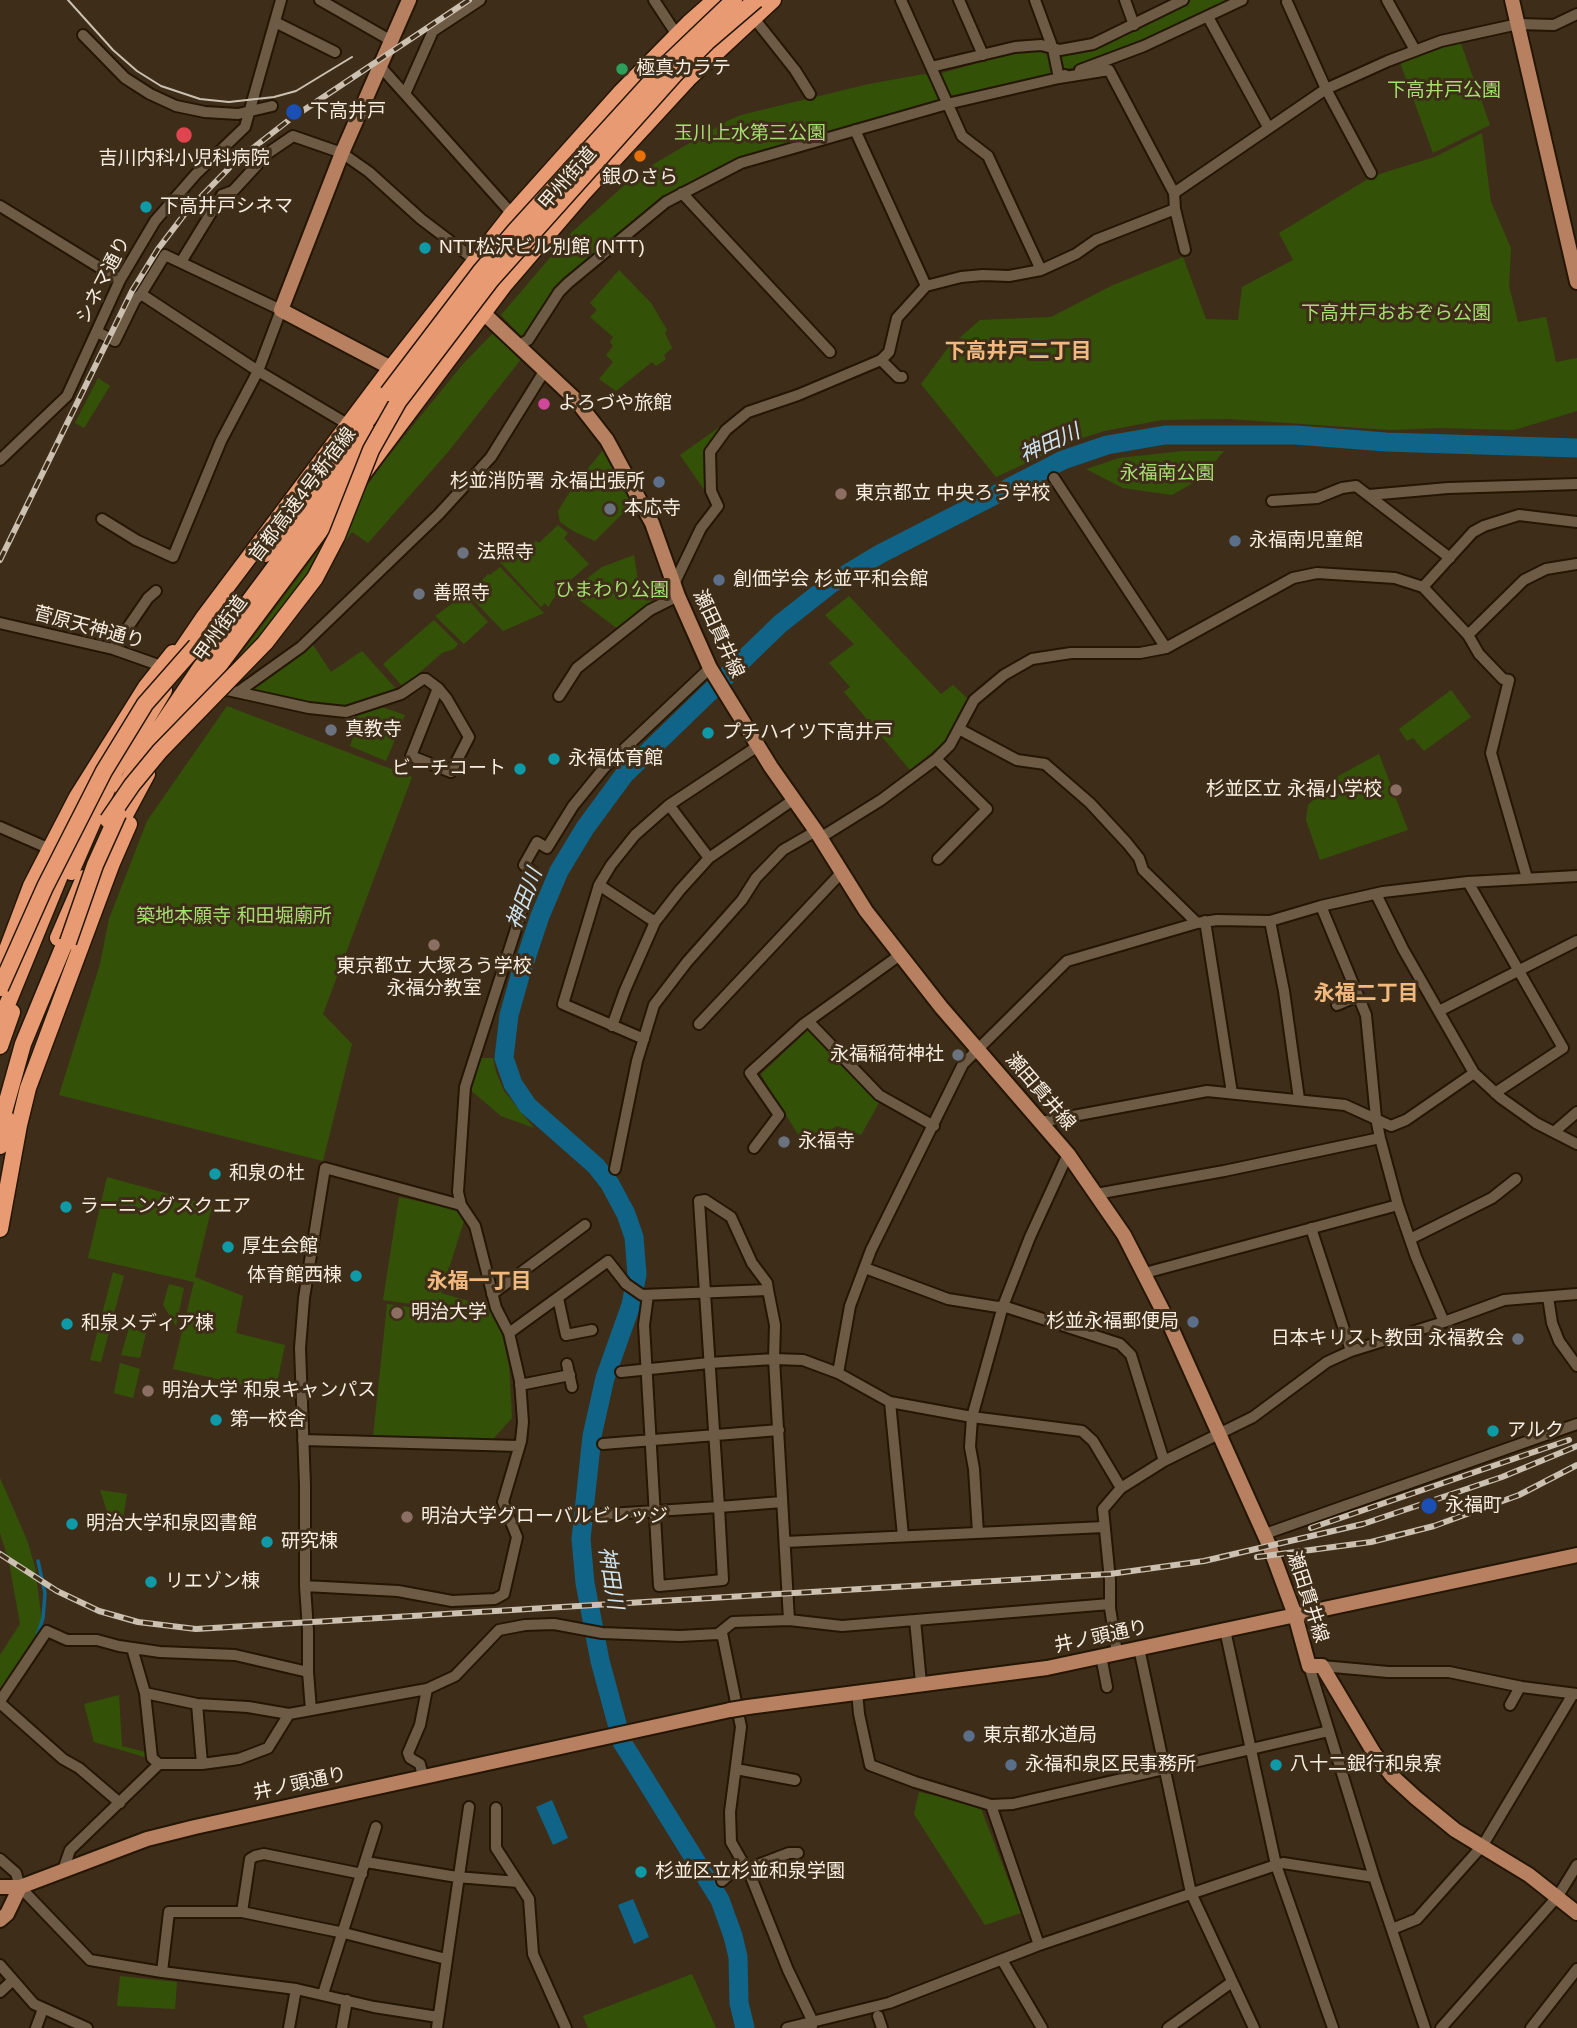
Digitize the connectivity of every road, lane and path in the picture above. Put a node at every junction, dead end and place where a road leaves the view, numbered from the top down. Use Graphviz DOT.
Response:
graph roads {
  1 [pos="281,0"];
  2 [pos="320,0"];
  3 [pos="409,0"];
  4 [pos="480,0"];
  5 [pos="653,0"];
  6 [pos="715,0"];
  7 [pos="734,0"];
  8 [pos="756,0"];
  9 [pos="773,0"];
  10 [pos="901,0"];
  11 [pos="959,0"];
  12 [pos="1035,0"];
  13 [pos="1125,0"];
  14 [pos="1183,0"];
  15 [pos="1242,0"];
  16 [pos="1387,0"];
  17 [pos="1512,0"];
  18 [pos="1287,2"];
  19 [pos="1577,14"];
  20 [pos="753,17"];
  21 [pos="1208,17"];
  22 [pos="275,22"];
  23 [pos="1518,24"];
  24 [pos="1134,25"];
  25 [pos="83,35"];
  26 [pos="677,35"];
  27 [pos="390,40"];
  28 [pos="1054,49"];
  29 [pos="1415,50"];
  30 [pos="334,52"];
  31 [pos="983,55"];
  32 [pos="379,65"];
  33 [pos="931,67"];
  34 [pos="1059,78"];
  35 [pos="1326,89"];
  36 [pos="405,94"];
  37 [pos="810,94"];
  38 [pos="947,104"];
  39 [pos="272,106"];
  40 [pos="250,112"];
  41 [pos="1268,127"];
  42 [pos="855,130"];
  43 [pos="342,153"];
  44 [pos="1371,173"];
  45 [pos="682,193"];
  46 [pos="1174,193"];
  47 [pos="0,206"];
  48 [pos="1175,209"];
  49 [pos="512,215"];
  50 [pos="1185,250"];
  51 [pos="475,260"];
  52 [pos="181,262"];
  53 [pos="1041,270"];
  54 [pos="120,281"];
  55 [pos="1577,282"];
  56 [pos="926,286"];
  57 [pos="453,287"];
  58 [pos="141,294"];
  59 [pos="281,310"];
  60 [pos="487,316"];
  61 [pos="97,332"];
  62 [pos="515,342"];
  63 [pos="830,352"];
  64 [pos="881,360"];
  65 [pos="391,368"];
  66 [pos="545,370"];
  67 [pos="258,371"];
  68 [pos="902,377"];
  69 [pos="398,402"];
  70 [pos="349,425"];
  71 [pos="0,460"];
  72 [pos="1054,478"];
  73 [pos="1577,484"];
  74 [pos="1370,495"];
  75 [pos="1272,500"];
  76 [pos="102,519"];
  77 [pos="1577,522"];
  78 [pos="1450,558"];
  79 [pos="1577,564"];
  80 [pos="1423,587"];
  81 [pos="676,590"];
  82 [pos="156,591"];
  83 [pos="0,623"];
  84 [pos="1468,635"];
  85 [pos="196,646"];
  86 [pos="1166,648"];
  87 [pos="113,649"];
  88 [pos="165,667"];
  89 [pos="713,673"];
  90 [pos="209,681"];
  91 [pos="438,688"];
  92 [pos="238,692"];
  93 [pos="559,696"];
  94 [pos="959,729"];
  95 [pos="758,746"];
  96 [pos="107,747"];
  97 [pos="160,751"];
  98 [pos="936,760"];
  99 [pos="793,800"];
  100 [pos="669,805"];
  101 [pos="108,820"];
  102 [pos="0,827"];
  103 [pos="818,835"];
  104 [pos="50,849"];
  105 [pos="709,858"];
  106 [pos="937,859"];
  107 [pos="112,863"];
  108 [pos="842,872"];
  109 [pos="1577,876"];
  110 [pos="1527,878"];
  111 [pos="1468,883"];
  112 [pos="599,885"];
  113 [pos="1376,894"];
  114 [pos="1321,906"];
  115 [pos="1270,921"];
  116 [pos="655,922"];
  117 [pos="1201,922"];
  118 [pos="1577,941"];
  119 [pos="900,955"];
  120 [pos="0,968"];
  121 [pos="1517,971"];
  122 [pos="0,988"];
  123 [pos="1358,996"];
  124 [pos="1337,1005"];
  125 [pos="0,1007"];
  126 [pos="1439,1011"];
  127 [pos="0,1022"];
  128 [pos="809,1022"];
  129 [pos="699,1024"];
  130 [pos="612,1026"];
  131 [pos="645,1039"];
  132 [pos="0,1046"];
  133 [pos="977,1049"];
  134 [pos="1474,1073"];
  135 [pos="0,1092"];
  136 [pos="1232,1093"];
  137 [pos="1496,1093"];
  138 [pos="1298,1099"];
  139 [pos="1577,1112"];
  140 [pos="1376,1118"];
  141 [pos="1041,1122"];
  142 [pos="2,1124"];
  143 [pos="934,1126"];
  144 [pos="1554,1132"];
  145 [pos="1380,1138"];
  146 [pos="1577,1144"];
  147 [pos="754,1149"];
  148 [pos="1068,1154"];
  149 [pos="2,1160"];
  150 [pos="615,1169"];
  151 [pos="1516,1179"];
  152 [pos="0,1192"];
  153 [pos="1096,1194"];
  154 [pos="461,1205"];
  155 [pos="1398,1205"];
  156 [pos="585,1226"];
  157 [pos="1311,1228"];
  158 [pos="0,1229"];
  159 [pos="1410,1239"];
  160 [pos="865,1268"];
  161 [pos="1145,1273"];
  162 [pos="768,1290"];
  163 [pos="705,1293"];
  164 [pos="492,1294"];
  165 [pos="1577,1294"];
  166 [pos="645,1295"];
  167 [pos="1548,1297"];
  168 [pos="558,1298"];
  169 [pos="1003,1306"];
  170 [pos="1444,1322"];
  171 [pos="592,1330"];
  172 [pos="509,1333"];
  173 [pos="1351,1352"];
  174 [pos="774,1359"];
  175 [pos="709,1363"];
  176 [pos="1577,1366"];
  177 [pos="647,1369"];
  178 [pos="621,1372"];
  179 [pos="838,1373"];
  180 [pos="570,1375"];
  181 [pos="520,1385"];
  182 [pos="890,1402"];
  183 [pos="972,1417"];
  184 [pos="1577,1424"];
  185 [pos="779,1430"];
  186 [pos="714,1435"];
  187 [pos="1220,1435"];
  188 [pos="303,1440"];
  189 [pos="651,1441"];
  190 [pos="603,1444"];
  191 [pos="519,1446"];
  192 [pos="1164,1461"];
  193 [pos="1121,1488"];
  194 [pos="782,1502"];
  195 [pos="719,1507"];
  196 [pos="655,1511"];
  197 [pos="593,1515"];
  198 [pos="1104,1527"];
  199 [pos="978,1533"];
  200 [pos="1265,1534"];
  201 [pos="903,1536"];
  202 [pos="785,1542"];
  203 [pos="1577,1555"];
  204 [pos="305,1586"];
  205 [pos="1110,1604"];
  206 [pos="1295,1615"];
  207 [pos="789,1620"];
  208 [pos="915,1620"];
  209 [pos="1225,1630"];
  210 [pos="722,1633"];
  211 [pos="132,1648"];
  212 [pos="1139,1648"];
  213 [pos="1117,1653"];
  214 [pos="1101,1657"];
  215 [pos="1316,1666"];
  216 [pos="308,1672"];
  217 [pos="921,1683"];
  218 [pos="1520,1686"];
  219 [pos="1107,1687"];
  220 [pos="427,1689"];
  221 [pos="857,1691"];
  222 [pos="145,1693"];
  223 [pos="1575,1694"];
  224 [pos="0,1702"];
  225 [pos="197,1704"];
  226 [pos="1510,1705"];
  227 [pos="311,1710"];
  228 [pos="289,1714"];
  229 [pos="1329,1731"];
  230 [pos="1251,1751"];
  231 [pos="202,1763"];
  232 [pos="159,1765"];
  233 [pos="736,1769"];
  234 [pos="1165,1771"];
  235 [pos="423,1777"];
  236 [pos="795,1780"];
  237 [pos="120,1803"];
  238 [pos="991,1805"];
  239 [pos="469,1807"];
  240 [pos="496,1808"];
  241 [pos="376,1827"];
  242 [pos="1483,1845"];
  243 [pos="798,1853"];
  244 [pos="0,1859"];
  245 [pos="366,1862"];
  246 [pos="1276,1865"];
  247 [pos="1577,1865"];
  248 [pos="745,1866"];
  249 [pos="63,1870"];
  250 [pos="362,1874"];
  251 [pos="457,1877"];
  252 [pos="1374,1877"];
  253 [pos="722,1881"];
  254 [pos="518,1882"];
  255 [pos="0,1887"];
  256 [pos="20,1888"];
  257 [pos="1191,1893"];
  258 [pos="1558,1896"];
  259 [pos="242,1912"];
  260 [pos="1577,1913"];
  261 [pos="0,1920"];
  262 [pos="1392,1929"];
  263 [pos="344,1933"];
  264 [pos="1039,1945"];
  265 [pos="446,1959"];
  266 [pos="1002,1959"];
  267 [pos="0,1965"];
  268 [pos="1577,1969"];
  269 [pos="162,1972"];
  270 [pos="13,1980"];
  271 [pos="1232,1982"];
  272 [pos="296,1989"];
  273 [pos="0,1992"];
  274 [pos="323,1994"];
  275 [pos="347,2000"];
  276 [pos="43,2010"];
  277 [pos="878,2016"];
  278 [pos="438,2023"];
  279 [pos="812,2024"];
  280 [pos="1422,2026"];
  281 [pos="36,2028"];
  282 [pos="87,2028"];
  283 [pos="289,2028"];
  284 [pos="342,2028"];
  285 [pos="566,2028"];
  286 [pos="787,2028"];
  287 [pos="882,2028"];
  288 [pos="1042,2028"];
  289 [pos="1168,2028"];
  290 [pos="1254,2028"];
  291 [pos="1333,2028"];
  292 [pos="1441,2028"];
  293 [pos="1531,2028"];
  1 -- 22 [label="street, シネマ通り"];
  2 -- 27 [label="street"];
  3 -- 27 [label="main road"];
  4 -- 36 [label="street"];
  5 -- 26 [label="street"];
  6 -- 26 [label="highway, 甲州街道"];
  7 -- 85 [label="highway, 首都高速4号新宿線, bridge"];
  8 -- 69 [label="highway, 首都高速4号新宿線, bridge"];
  9 -- 20 [label="highway, 甲州街道"];
  10 -- 33 [label="street"];
  11 -- 31 [label="street"];
  12 -- 28 [label="street"];
  13 -- 24 [label="street"];
  14 -- 24 [label="street"];
  15 -- 21 [label="street"];
  16 -- 29 [label="street"];
  17 -- 23 [label="main road"];
  18 -- 35 [label="street"];
  19 -- 23 [label="street"];
  20 -- 37 [label="street"];
  20 -- 60 [label="highway, 甲州街道"];
  21 -- 34 [label="street"];
  21 -- 41 [label="street"];
  22 -- 30 [label="street"];
  22 -- 40 [label="street, シネマ通り"];
  23 -- 29 [label="street"];
  23 -- 55 [label="main road"];
  24 -- 28 [label="street"];
  25 -- 40 [label="street"];
  26 -- 49 [label="highway, 甲州街道"];
  27 -- 32 [label="main road"];
  28 -- 31 [label="street"];
  28 -- 34 [label="street"];
  29 -- 35 [label="street"];
  31 -- 33 [label="street"];
  32 -- 36 [label="street"];
  32 -- 43 [label="main road"];
  33 -- 38 [label="street"];
  34 -- 38 [label="street"];
  34 -- 46 [label="street"];
  35 -- 41 [label="street"];
  35 -- 44 [label="street"];
  36 -- 49 [label="street"];
  38 -- 42 [label="street"];
  38 -- 53 [label="street"];
  39 -- 40 [label="street"];
  40 -- 54 [label="street, シネマ通り"];
  41 -- 46 [label="street"];
  42 -- 45 [label="street"];
  42 -- 56 [label="street"];
  43 -- 51 [label="street"];
  43 -- 52 [label="street"];
  43 -- 59 [label="main road"];
  45 -- 62 [label="street"];
  45 -- 63 [label="street"];
  46 -- 48 [label="street"];
  47 -- 54 [label="street"];
  48 -- 50 [label="street"];
  48 -- 53 [label="street"];
  49 -- 51 [label="highway, 甲州街道"];
  51 -- 57 [label="highway, 甲州街道"];
  52 -- 58 [label="street"];
  52 -- 59 [label="street"];
  53 -- 56 [label="street"];
  54 -- 61 [label="street, シネマ通り"];
  56 -- 64 [label="street"];
  57 -- 60 [label="main road, 瀬田貫井線"];
  57 -- 65 [label="highway, 甲州街道"];
  58 -- 61 [label="street"];
  58 -- 67 [label="street"];
  59 -- 65 [label="main road"];
  59 -- 67 [label="street"];
  60 -- 62 [label="main road, 瀬田貫井線"];
  60 -- 90 [label="highway, 甲州街道"];
  61 -- 71 [label="street, シネマ通り"];
  62 -- 66 [label="main road, 瀬田貫井線"];
  64 -- 68 [label="street"];
  64 -- 81 [label="street"];
  65 -- 70 [label="highway, 甲州街道"];
  66 -- 81 [label="main road, 瀬田貫井線"];
  66 -- 92 [label="street"];
  67 -- 70 [label="street"];
  67 -- 76 [label="street"];
  69 -- 97 [label="highway, bridge"];
  69 -- 101 [label="highway, 首都高速4号新宿線, bridge"];
  70 -- 88 [label="highway, 甲州街道"];
  72 -- 86 [label="street"];
  73 -- 74 [label="street"];
  74 -- 75 [label="street"];
  74 -- 78 [label="street"];
  77 -- 78 [label="street"];
  78 -- 80 [label="street"];
  79 -- 84 [label="street"];
  80 -- 84 [label="street"];
  80 -- 86 [label="street"];
  81 -- 89 [label="main road, 瀬田貫井線"];
  81 -- 93 [label="street"];
  82 -- 87 [label="street"];
  83 -- 87 [label="street, 菅原天神通り"];
  84 -- 110 [label="street"];
  85 -- 122 [label="highway, bridge"];
  85 -- 132 [label="highway, 首都高速4号新宿線, bridge"];
  86 -- 94 [label="street"];
  87 -- 88 [label="street, 菅原天神通り"];
  88 -- 96 [label="highway"];
  88 -- 127 [label="highway, 甲州街道"];
  89 -- 95 [label="main road, 瀬田貫井線"];
  89 -- 154 [label="street"];
  90 -- 92 [label="street"];
  90 -- 107 [label="highway"];
  90 -- 142 [label="highway, 甲州街道"];
  91 -- 91 [label="street"];
  91 -- 92 [label="street"];
  94 -- 98 [label="street"];
  94 -- 117 [label="street"];
  95 -- 99 [label="main road, 瀬田貫井線"];
  95 -- 100 [label="street"];
  96 -- 104 [label="highway"];
  96 -- 125 [label="highway"];
  97 -- 101 [label="highway, bridge"];
  97 -- 142 [label="highway, bridge"];
  98 -- 103 [label="street"];
  98 -- 106 [label="street"];
  99 -- 103 [label="main road, 瀬田貫井線"];
  99 -- 105 [label="street"];
  100 -- 105 [label="street"];
  100 -- 112 [label="street"];
  101 -- 135 [label="highway, 首都高速4号新宿線"];
  102 -- 104 [label="street"];
  103 -- 108 [label="main road, 瀬田貫井線"];
  103 -- 131 [label="street"];
  104 -- 120 [label="highway"];
  105 -- 116 [label="street"];
  107 -- 149 [label="highway"];
  107 -- 158 [label="highway"];
  108 -- 119 [label="main road, 瀬田貫井線"];
  108 -- 129 [label="street"];
  109 -- 110 [label="street"];
  110 -- 111 [label="street"];
  111 -- 113 [label="street"];
  111 -- 121 [label="street"];
  112 -- 116 [label="street"];
  112 -- 130 [label="street"];
  113 -- 114 [label="street"];
  113 -- 126 [label="street"];
  114 -- 115 [label="street"];
  114 -- 123 [label="street"];
  115 -- 117 [label="street"];
  115 -- 138 [label="street"];
  116 -- 130 [label="street"];
  117 -- 133 [label="street"];
  117 -- 136 [label="street"];
  118 -- 121 [label="street"];
  119 -- 128 [label="street"];
  119 -- 133 [label="main road, 瀬田貫井線"];
  121 -- 126 [label="street"];
  121 -- 137 [label="street"];
  123 -- 124 [label="street"];
  123 -- 140 [label="street"];
  126 -- 134 [label="street"];
  128 -- 143 [label="street"];
  128 -- 147 [label="street"];
  130 -- 131 [label="street"];
  131 -- 150 [label="street"];
  133 -- 141 [label="main road, 瀬田貫井線"];
  133 -- 143 [label="street"];
  134 -- 137 [label="street"];
  134 -- 140 [label="street"];
  136 -- 138 [label="street"];
  136 -- 141 [label="street"];
  137 -- 144 [label="street"];
  138 -- 140 [label="street"];
  139 -- 144 [label="street"];
  140 -- 145 [label="street"];
  141 -- 148 [label="main road, 瀬田貫井線"];
  142 -- 149 [label="highway"];
  143 -- 160 [label="street"];
  144 -- 146 [label="street"];
  145 -- 153 [label="street"];
  145 -- 155 [label="street"];
  148 -- 153 [label="main road, 瀬田貫井線"];
  148 -- 169 [label="street"];
  149 -- 152 [label="highway"];
  151 -- 159 [label="street"];
  153 -- 161 [label="main road, 瀬田貫井線"];
  154 -- 164 [label="street"];
  154 -- 188 [label="street"];
  155 -- 157 [label="street"];
  155 -- 159 [label="street"];
  156 -- 164 [label="street"];
  157 -- 161 [label="street"];
  157 -- 173 [label="street"];
  159 -- 170 [label="street"];
  160 -- 169 [label="street"];
  160 -- 179 [label="street"];
  161 -- 187 [label="main road, 瀬田貫井線"];
  162 -- 163 [label="street"];
  162 -- 163 [label="street"];
  162 -- 174 [label="street"];
  163 -- 166 [label="street"];
  163 -- 175 [label="street"];
  164 -- 172 [label="street"];
  165 -- 167 [label="street"];
  166 -- 168 [label="street"];
  166 -- 177 [label="street"];
  167 -- 170 [label="street"];
  167 -- 176 [label="street"];
  168 -- 171 [label="street"];
  168 -- 172 [label="street"];
  169 -- 183 [label="street"];
  169 -- 192 [label="street"];
  170 -- 173 [label="street"];
  172 -- 181 [label="street"];
  173 -- 187 [label="street"];
  174 -- 175 [label="street"];
  174 -- 179 [label="street"];
  174 -- 185 [label="street"];
  175 -- 177 [label="street"];
  175 -- 186 [label="street"];
  177 -- 178 [label="street"];
  177 -- 189 [label="street"];
  179 -- 182 [label="street"];
  180 -- 181 [label="street"];
  181 -- 191 [label="street"];
  182 -- 183 [label="street"];
  182 -- 201 [label="street"];
  183 -- 193 [label="street"];
  183 -- 199 [label="street"];
  184 -- 200 [label="street"];
  185 -- 186 [label="street"];
  185 -- 194 [label="street"];
  186 -- 189 [label="street"];
  186 -- 195 [label="street"];
  187 -- 192 [label="street"];
  187 -- 200 [label="main road, 瀬田貫井線"];
  188 -- 191 [label="street"];
  188 -- 204 [label="street"];
  189 -- 190 [label="street"];
  189 -- 196 [label="street"];
  191 -- 204 [label="street"];
  192 -- 193 [label="street"];
  193 -- 198 [label="street"];
  194 -- 195 [label="street"];
  194 -- 202 [label="street"];
  195 -- 196 [label="street"];
  195 -- 196 [label="street"];
  196 -- 197 [label="street"];
  198 -- 199 [label="street"];
  198 -- 205 [label="street"];
  199 -- 201 [label="street"];
  200 -- 206 [label="main road, 瀬田貫井線"];
  201 -- 202 [label="street"];
  202 -- 207 [label="street"];
  203 -- 206 [label="main road, 井ノ頭通り"];
  204 -- 216 [label="street"];
  205 -- 208 [label="street"];
  205 -- 213 [label="street"];
  206 -- 209 [label="main road, 井ノ頭通り"];
  206 -- 215 [label="main road, 瀬田貫井線"];
  207 -- 208 [label="street"];
  207 -- 210 [label="street"];
  208 -- 217 [label="street"];
  209 -- 212 [label="main road, 井ノ頭通り"];
  209 -- 230 [label="street"];
  210 -- 220 [label="street"];
  210 -- 233 [label="street"];
  211 -- 216 [label="street"];
  211 -- 222 [label="street"];
  211 -- 224 [label="street"];
  212 -- 213 [label="main road, 井ノ頭通り"];
  212 -- 234 [label="street"];
  213 -- 214 [label="main road, 井ノ頭通り"];
  214 -- 217 [label="main road, 井ノ頭通り"];
  214 -- 219 [label="street"];
  215 -- 218 [label="street"];
  215 -- 229 [label="street"];
  215 -- 242 [label="main road, 瀬田貫井線"];
  216 -- 227 [label="street"];
  217 -- 221 [label="main road, 井ノ頭通り"];
  218 -- 223 [label="street"];
  218 -- 226 [label="street"];
  220 -- 227 [label="street"];
  220 -- 235 [label="street"];
  221 -- 235 [label="main road, 井ノ頭通り, bridge"];
  221 -- 238 [label="street"];
  222 -- 225 [label="street"];
  222 -- 232 [label="street"];
  223 -- 242 [label="street"];
  224 -- 237 [label="street"];
  225 -- 228 [label="street"];
  225 -- 231 [label="street"];
  227 -- 228 [label="street"];
  228 -- 231 [label="street"];
  229 -- 230 [label="street"];
  229 -- 252 [label="street"];
  230 -- 234 [label="street"];
  230 -- 246 [label="street"];
  231 -- 232 [label="street"];
  232 -- 237 [label="street"];
  233 -- 236 [label="street"];
  233 -- 248 [label="street"];
  234 -- 238 [label="street"];
  234 -- 257 [label="street"];
  235 -- 249 [label="main road, 井ノ頭通り"];
  237 -- 249 [label="street"];
  238 -- 264 [label="street"];
  239 -- 251 [label="street"];
  240 -- 254 [label="street"];
  241 -- 245 [label="street"];
  242 -- 258 [label="main road, 瀬田貫井線"];
  242 -- 262 [label="street"];
  243 -- 248 [label="street"];
  244 -- 256 [label="street"];
  245 -- 250 [label="street"];
  245 -- 251 [label="street"];
  246 -- 252 [label="street"];
  246 -- 257 [label="street"];
  246 -- 291 [label="street"];
  247 -- 258 [label="street"];
  248 -- 253 [label="street"];
  248 -- 279 [label="street"];
  249 -- 256 [label="main road, 井ノ頭通り"];
  250 -- 259 [label="street"];
  250 -- 263 [label="street"];
  251 -- 254 [label="street"];
  251 -- 265 [label="street"];
  252 -- 262 [label="street"];
  254 -- 285 [label="street"];
  255 -- 256 [label="main road, 井ノ頭通り"];
  256 -- 261 [label="main road"];
  256 -- 269 [label="street"];
  257 -- 264 [label="street"];
  257 -- 271 [label="street"];
  258 -- 260 [label="main road, 瀬田貫井線"];
  258 -- 292 [label="street"];
  259 -- 263 [label="street"];
  259 -- 269 [label="street"];
  262 -- 280 [label="street"];
  263 -- 265 [label="street"];
  263 -- 274 [label="street"];
  264 -- 266 [label="street"];
  265 -- 278 [label="street"];
  266 -- 279 [label="street"];
  266 -- 288 [label="street"];
  267 -- 270 [label="street"];
  268 -- 293 [label="street"];
  269 -- 272 [label="street"];
  270 -- 273 [label="street"];
  270 -- 276 [label="street"];
  271 -- 289 [label="street"];
  271 -- 290 [label="street"];
  272 -- 274 [label="street"];
  272 -- 283 [label="street"];
  274 -- 275 [label="street"];
  275 -- 278 [label="street"];
  275 -- 284 [label="street"];
  276 -- 281 [label="street"];
  276 -- 282 [label="street"];
  277 -- 287 [label="street"];
  279 -- 286 [label="street"];
}
